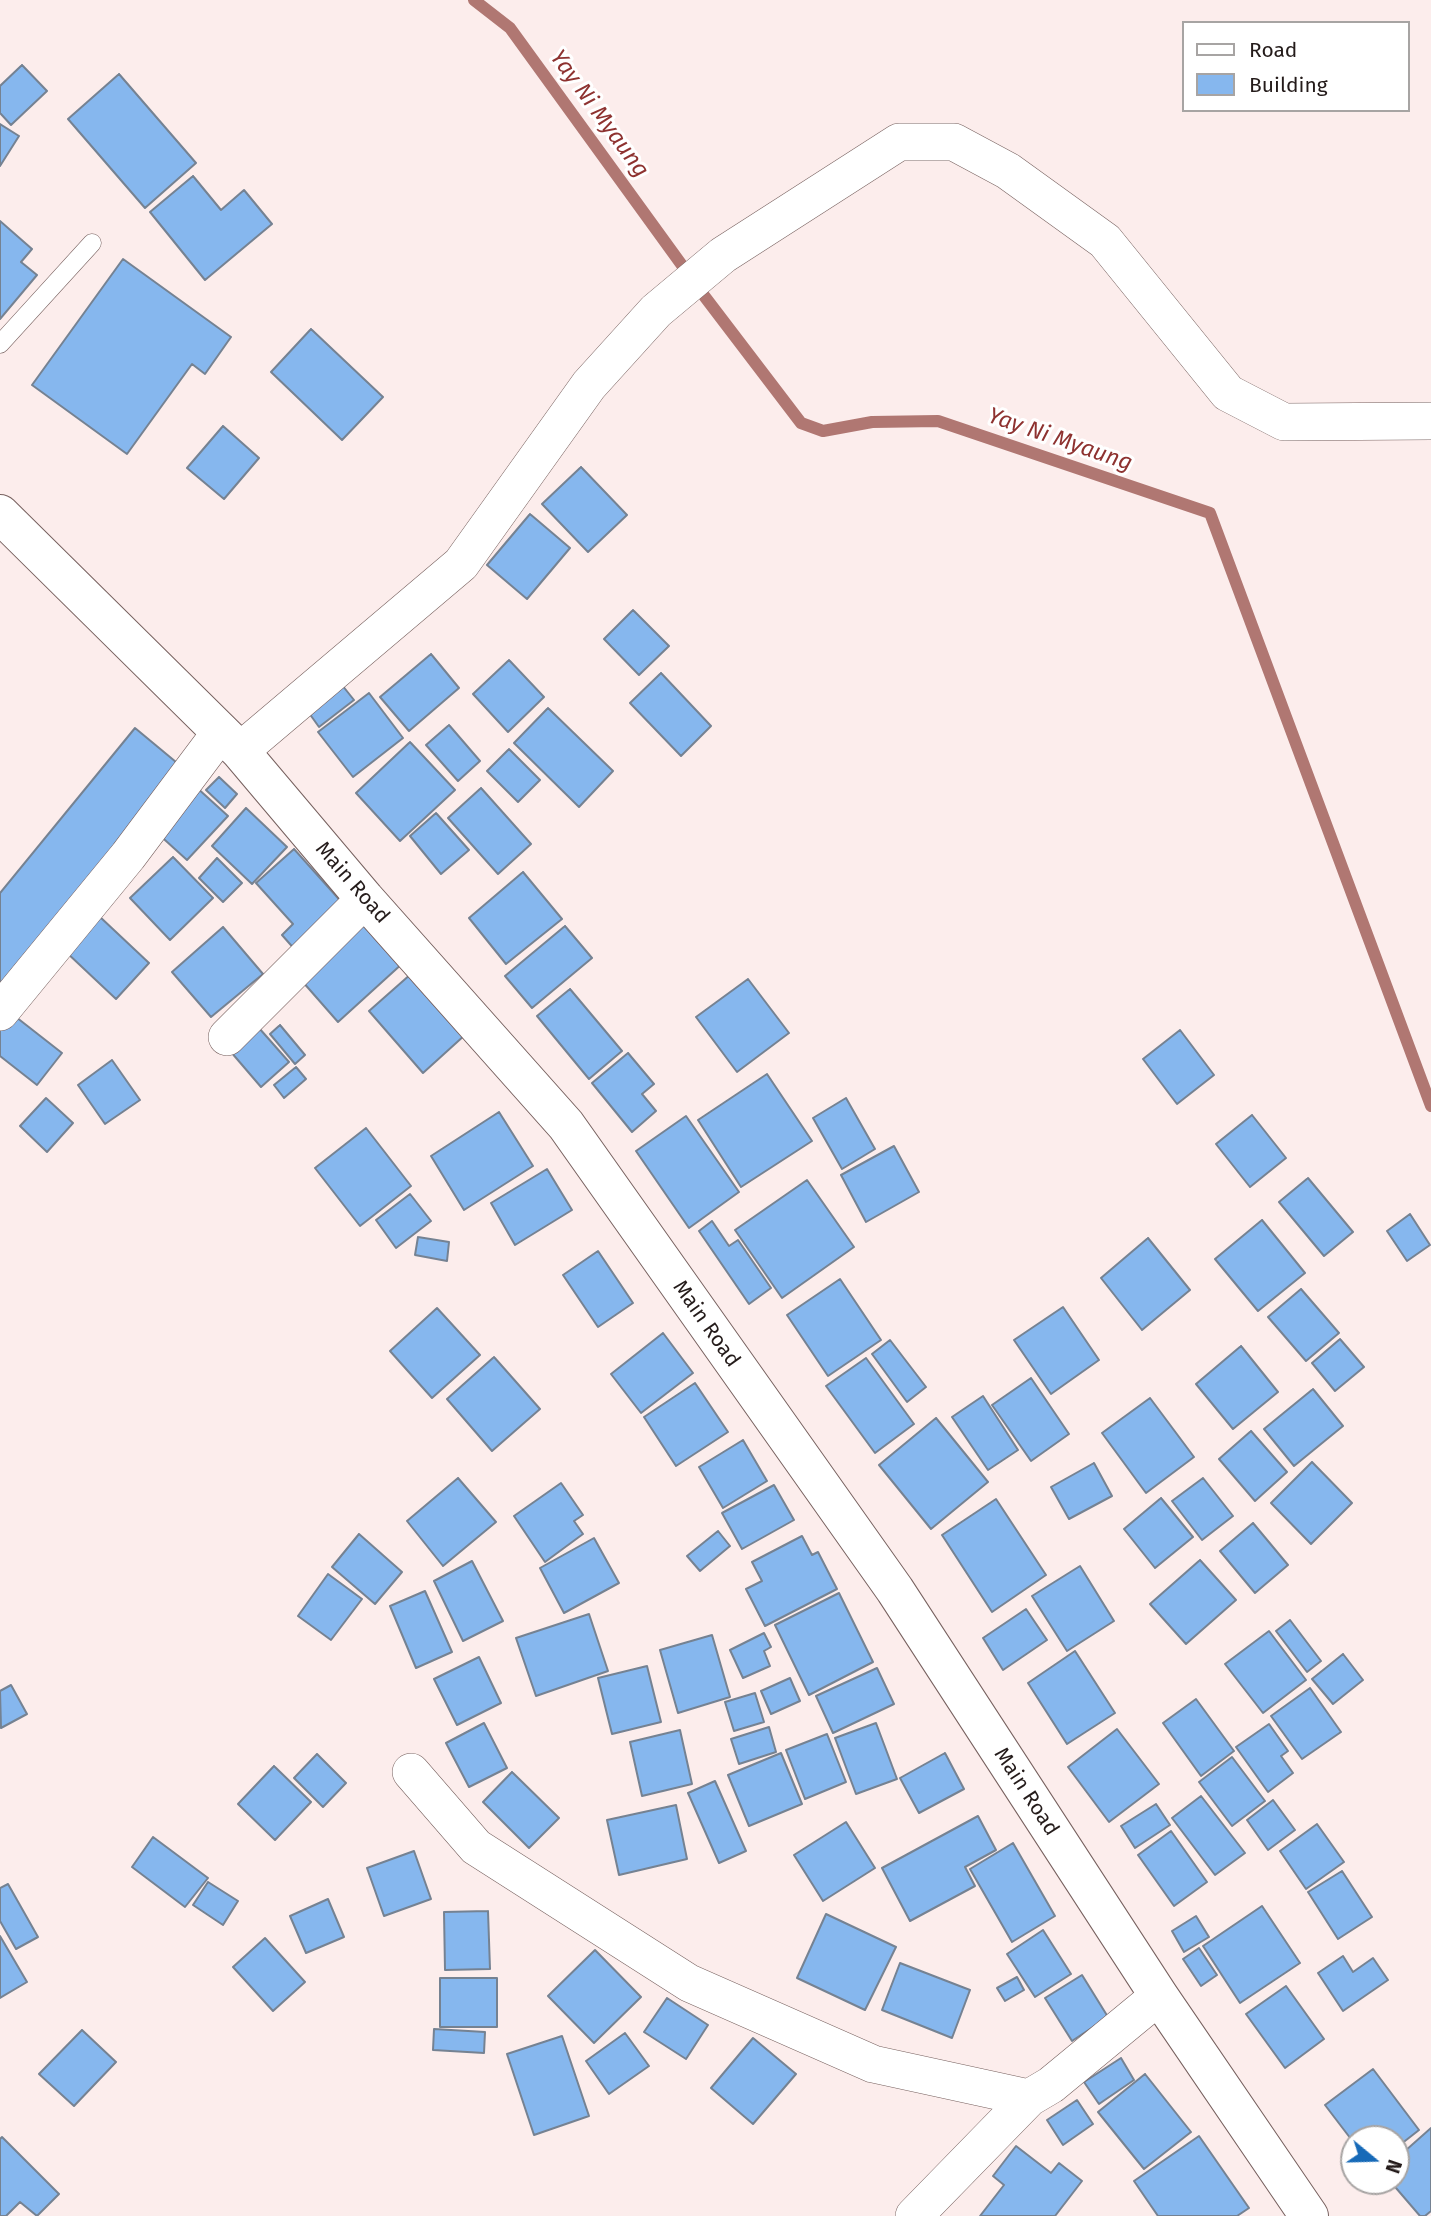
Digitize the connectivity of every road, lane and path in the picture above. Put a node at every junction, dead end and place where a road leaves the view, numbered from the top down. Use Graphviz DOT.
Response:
graph roads {
  1 [pos="92,243"];
  2 [pos="0,344"];
  3 [pos="1431,421"];
  4 [pos="0,514"];
  5 [pos="231,742"];
  6 [pos="365,899"];
  7 [pos="0,1012"];
  8 [pos="227,1037"];
  9 [pos="411,1772"];
  10 [pos="1159,1996"];
  11 [pos="1029,2098"];
  12 [pos="914,2216"];
  13 [pos="1309,2216"];
  1 -- 2 [label="lane"];
  3 -- 5 [label="street"];
  4 -- 5 [label="main road, Main Road"];
  5 -- 6 [label="main road, Main Road"];
  5 -- 7 [label="street"];
  6 -- 8 [label="street"];
  6 -- 10 [label="main road, Main Road"];
  9 -- 11 [label="street"];
  10 -- 11 [label="street"];
  10 -- 13 [label="main road, Main Road"];
  11 -- 12 [label="street"];
}
